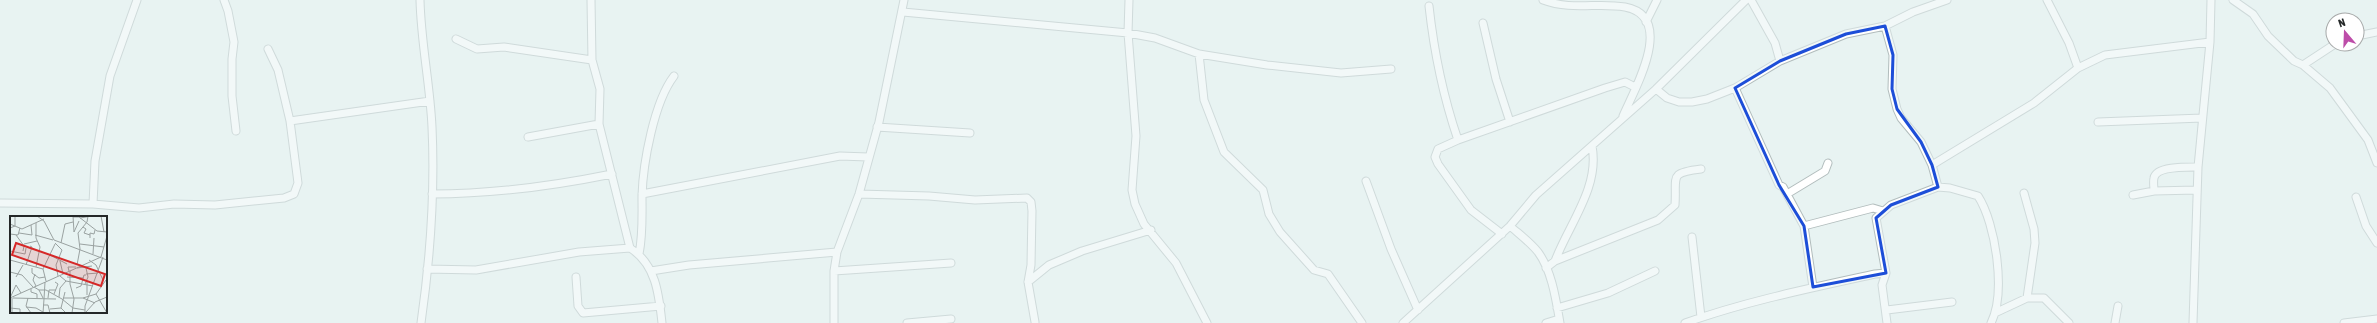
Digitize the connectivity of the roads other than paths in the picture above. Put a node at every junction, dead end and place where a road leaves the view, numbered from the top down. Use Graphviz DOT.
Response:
graph roads {
  1 [pos="137,0"];
  2 [pos="224,0"];
  3 [pos="420,0"];
  4 [pos="591,0"];
  5 [pos="904,0"];
  6 [pos="1129,0"];
  7 [pos="1543,0"];
  8 [pos="1656,0"];
  9 [pos="1746,0"];
  10 [pos="1751,0"];
  11 [pos="1947,0"];
  12 [pos="2047,0"];
  13 [pos="2211,0"];
  14 [pos="2233,0"];
  15 [pos="1429,6"];
  16 [pos="903,12"];
  17 [pos="1646,22"];
  18 [pos="1483,23"];
  19 [pos="1885,26"];
  20 [pos="2377,32"];
  21 [pos="1128,33"];
  22 [pos="2365,34"];
  23 [pos="456,39"];
  24 [pos="2210,42"];
  25 [pos="268,49"];
  26 [pos="2325,51"];
  27 [pos="1199,54"];
  28 [pos="592,60"];
  29 [pos="1780,61"];
  30 [pos="2303,65"];
  31 [pos="2078,68"];
  32 [pos="1391,69"];
  33 [pos="674,76"];
  34 [pos="1635,87"];
  35 [pos="1656,88"];
  36 [pos="1735,88"];
  37 [pos="430,101"];
  38 [pos="2202,118"];
  39 [pos="1621,120"];
  40 [pos="290,121"];
  41 [pos="1510,122"];
  42 [pos="2098,122"];
  43 [pos="599,124"];
  44 [pos="877,127"];
  45 [pos="236,131"];
  46 [pos="970,133"];
  47 [pos="528,137"];
  48 [pos="1458,140"];
  49 [pos="1592,146"];
  50 [pos="868,157"];
  51 [pos="1828,163"];
  52 [pos="2377,163"];
  53 [pos="1932,164"];
  54 [pos="2198,167"];
  55 [pos="1701,169"];
  56 [pos="612,174"];
  57 [pos="1366,181"];
  58 [pos="1938,187"];
  59 [pos="2196,190"];
  60 [pos="2154,191"];
  61 [pos="2024,193"];
  62 [pos="432,194"];
  63 [pos="642,194"];
  64 [pos="859,194"];
  65 [pos="1787,194"];
  66 [pos="2133,195"];
  67 [pos="2356,197"];
  68 [pos="0,203"];
  69 [pos="93,204"];
  70 [pos="1883,211"];
  71 [pos="1510,226"];
  72 [pos="1804,226"];
  73 [pos="1150,230"];
  74 [pos="1502,234"];
  75 [pos="1692,237"];
  76 [pos="2377,243"];
  77 [pos="630,248"];
  78 [pos="838,252"];
  79 [pos="639,254"];
  80 [pos="1555,261"];
  81 [pos="951,263"];
  82 [pos="1546,268"];
  83 [pos="427,269"];
  84 [pos="651,271"];
  85 [pos="834,271"];
  86 [pos="1655,271"];
  87 [pos="1886,273"];
  88 [pos="576,277"];
  89 [pos="1028,282"];
  90 [pos="1813,287"];
  91 [pos="2027,298"];
  92 [pos="1952,302"];
  93 [pos="662,306"];
  94 [pos="2118,306"];
  95 [pos="1557,308"];
  96 [pos="1418,310"];
  97 [pos="1887,310"];
  98 [pos="1997,312"];
  99 [pos="1701,317"];
  100 [pos="951,319"];
  101 [pos="2377,319"];
  102 [pos="1560,321"];
  103 [pos="1034,322"];
  104 [pos="421,323"];
  105 [pos="662,323"];
  106 [pos="834,323"];
  107 [pos="907,323"];
  108 [pos="1207,323"];
  109 [pos="1362,323"];
  110 [pos="1402,323"];
  111 [pos="1546,323"];
  112 [pos="1685,323"];
  113 [pos="1887,323"];
  114 [pos="1991,323"];
  115 [pos="2069,323"];
  116 [pos="2115,323"];
  117 [pos="2193,323"];
  118 [pos="2344,323"];
  1 -- 69 [label="street"];
  2 -- 45 [label="street"];
  3 -- 37 [label="street"];
  4 -- 28 [label="street"];
  5 -- 16 [label="street"];
  6 -- 21 [label="street"];
  7 -- 17 [label="street"];
  8 -- 17 [label="street"];
  9 -- 35 [label="street"];
  10 -- 29 [label="street"];
  11 -- 19 [label="street"];
  12 -- 31 [label="street"];
  13 -- 24 [label="street"];
  14 -- 30 [label="street"];
  15 -- 48 [label="street"];
  16 -- 21 [label="street"];
  16 -- 44 [label="street"];
  17 -- 34 [label="street"];
  18 -- 41 [label="street"];
  19 -- 29 [label="street"];
  19 -- 53 [label="street"];
  20 -- 22 [label="street"];
  21 -- 27 [label="street"];
  21 -- 73 [label="street"];
  23 -- 28 [label="street"];
  24 -- 31 [label="street"];
  24 -- 38 [label="street"];
  25 -- 40 [label="street"];
  26 -- 30 [label="street"];
  27 -- 32 [label="street"];
  27 -- 109 [label="street"];
  28 -- 43 [label="street"];
  29 -- 36 [label="street"];
  30 -- 52 [label="street"];
  31 -- 53 [label="street"];
  33 -- 63 [label="street"];
  34 -- 39 [label="street"];
  34 -- 41 [label="street"];
  35 -- 36 [label="street"];
  35 -- 39 [label="street"];
  36 -- 65 [label="street"];
  37 -- 40 [label="street"];
  37 -- 62 [label="street"];
  38 -- 42 [label="street"];
  38 -- 54 [label="street"];
  39 -- 49 [label="street"];
  40 -- 69 [label="street"];
  41 -- 48 [label="street"];
  43 -- 47 [label="street"];
  43 -- 56 [label="street"];
  44 -- 46 [label="street"];
  44 -- 50 [label="street"];
  48 -- 74 [label="street"];
  49 -- 71 [label="street"];
  49 -- 80 [label="street"];
  50 -- 63 [label="street"];
  50 -- 64 [label="street"];
  51 -- 65 [label="street"];
  53 -- 58 [label="street"];
  54 -- 59 [label="street"];
  54 -- 60 [label="street"];
  55 -- 80 [label="street"];
  56 -- 62 [label="street"];
  56 -- 77 [label="street"];
  57 -- 96 [label="street"];
  58 -- 70 [label="street"];
  58 -- 98 [label="street"];
  59 -- 60 [label="street"];
  59 -- 117 [label="street"];
  60 -- 66 [label="street"];
  61 -- 91 [label="street"];
  62 -- 83 [label="street"];
  63 -- 79 [label="street"];
  64 -- 78 [label="street"];
  64 -- 89 [label="street"];
  65 -- 72 [label="street"];
  67 -- 76 [label="street"];
  68 -- 69 [label="street"];
  70 -- 72 [label="street"];
  70 -- 87 [label="street"];
  71 -- 74 [label="street"];
  71 -- 82 [label="street"];
  72 -- 90 [label="street"];
  73 -- 89 [label="street"];
  73 -- 108 [label="street"];
  74 -- 96 [label="street"];
  75 -- 99 [label="street"];
  77 -- 79 [label="street"];
  77 -- 83 [label="street"];
  78 -- 84 [label="street"];
  78 -- 85 [label="street"];
  79 -- 84 [label="street"];
  80 -- 82 [label="street"];
  81 -- 85 [label="street"];
  82 -- 95 [label="street"];
  83 -- 104 [label="street"];
  84 -- 93 [label="street"];
  85 -- 106 [label="street"];
  86 -- 95 [label="street"];
  87 -- 90 [label="street"];
  87 -- 97 [label="street"];
  88 -- 93 [label="street"];
  89 -- 103 [label="street"];
  90 -- 99 [label="street"];
  91 -- 98 [label="street"];
  91 -- 115 [label="street"];
  92 -- 97 [label="street"];
  93 -- 105 [label="street"];
  94 -- 116 [label="street"];
  95 -- 102 [label="street"];
  96 -- 110 [label="street"];
  97 -- 113 [label="street"];
  98 -- 114 [label="street"];
  99 -- 112 [label="street"];
  100 -- 107 [label="street"];
  101 -- 118 [label="street"];
  102 -- 111 [label="street"];
}
